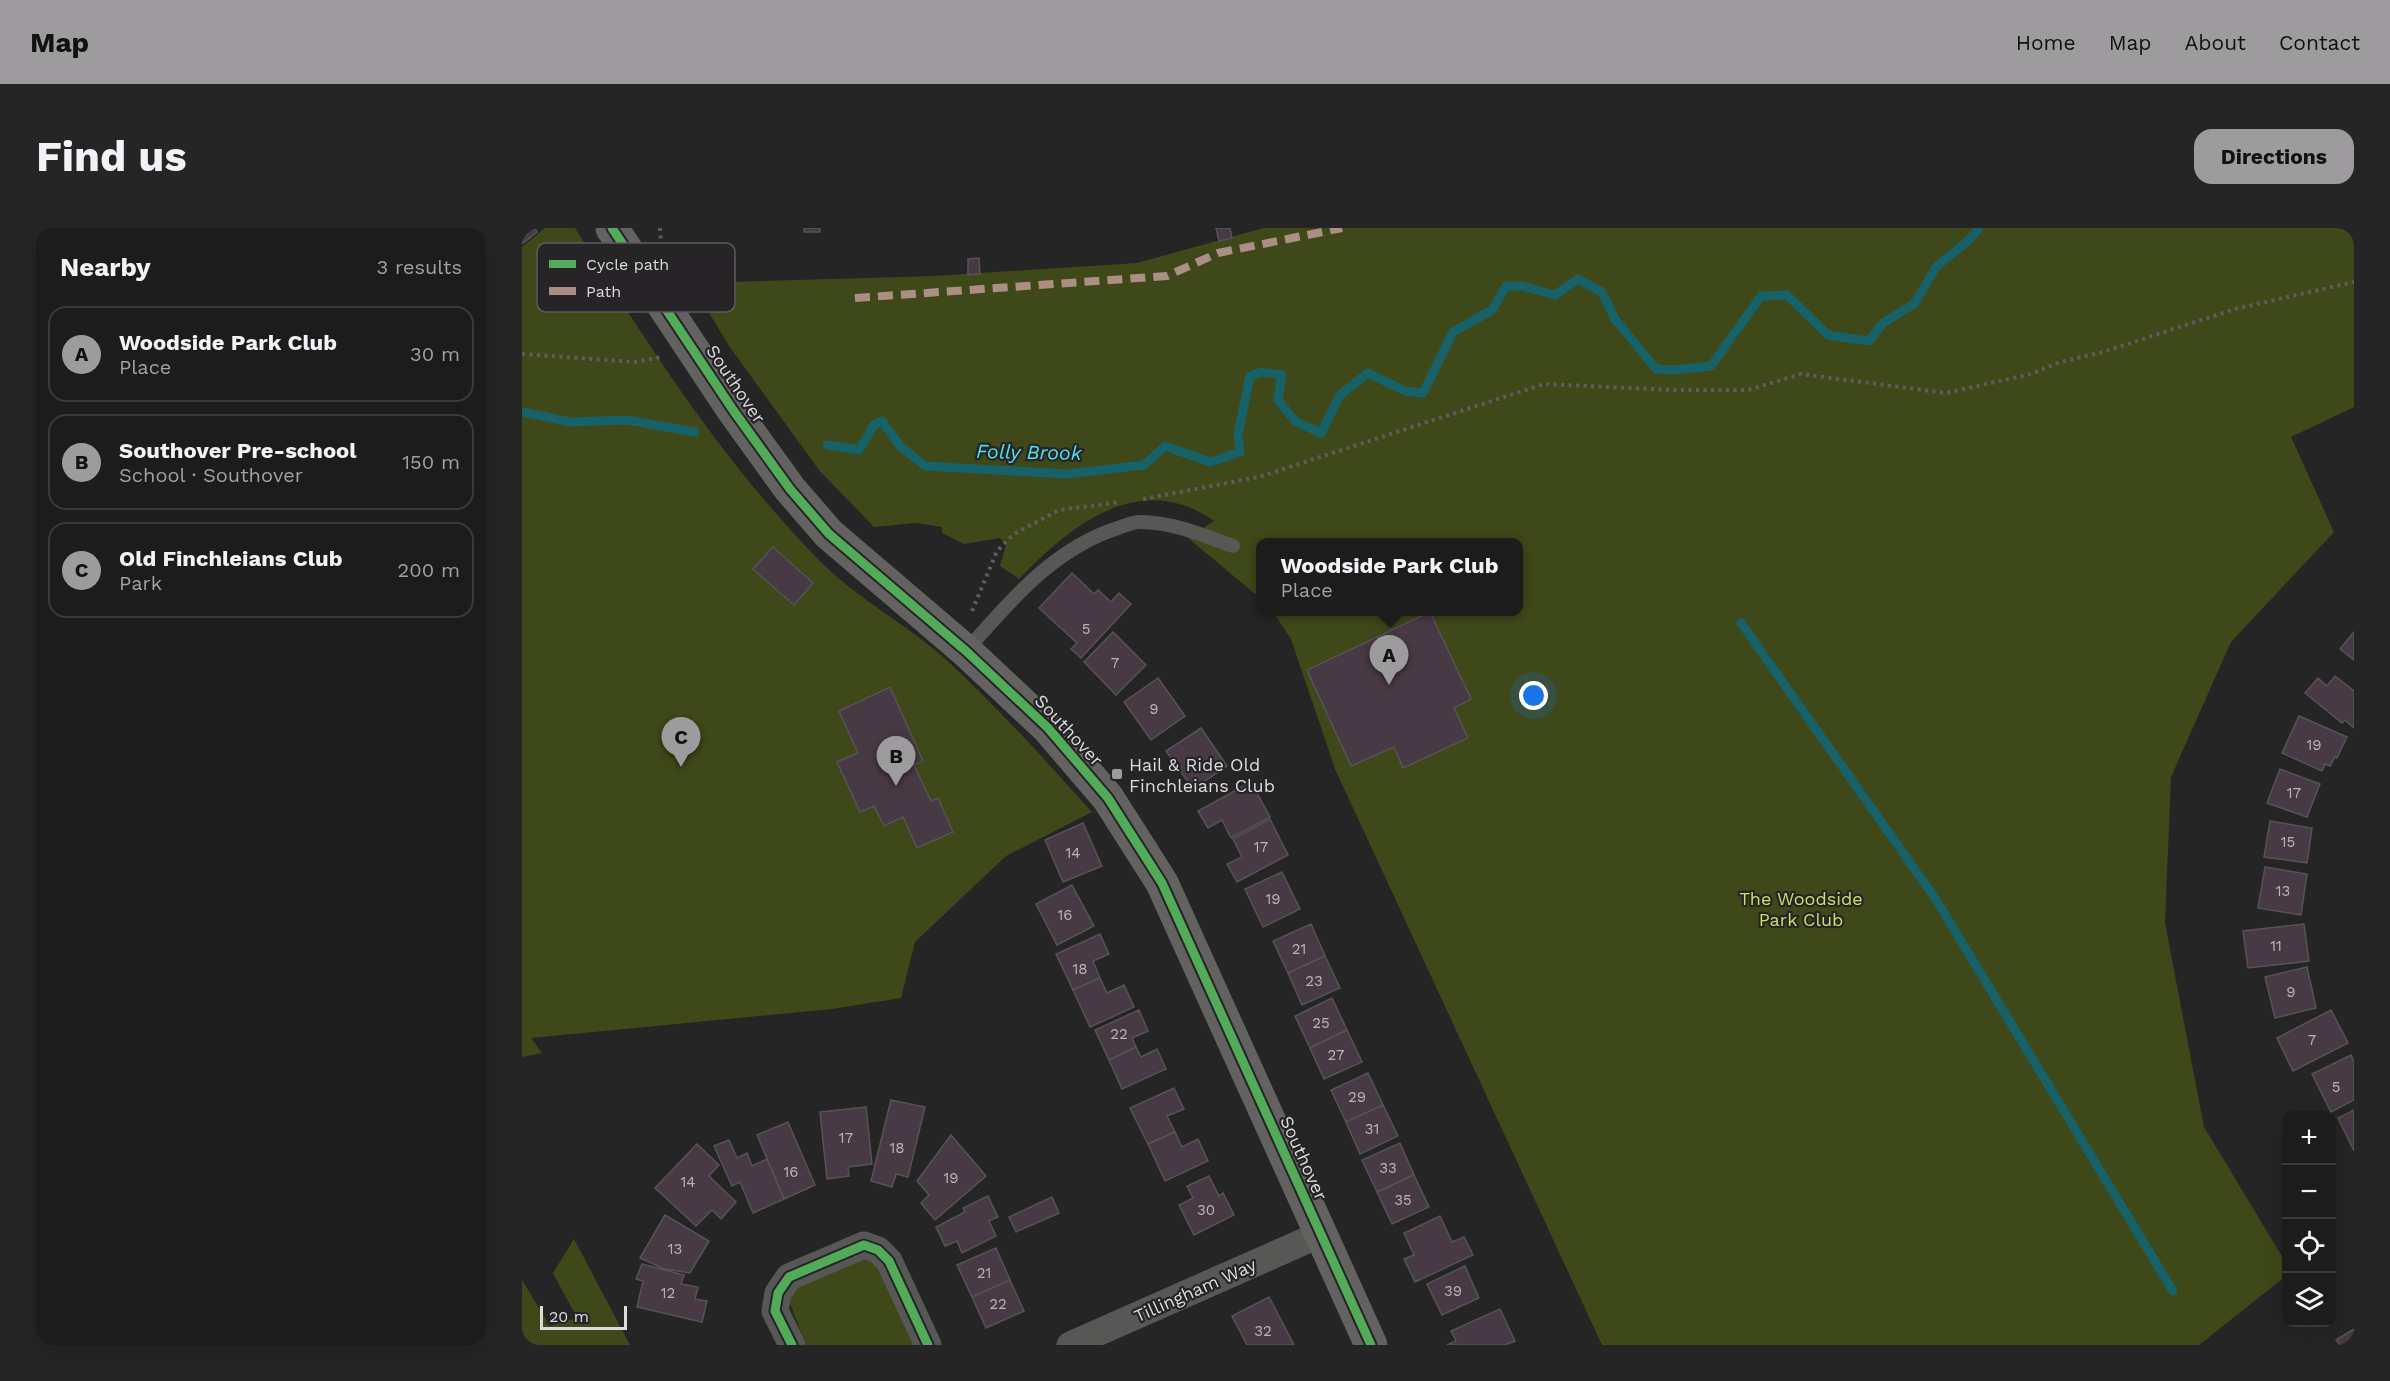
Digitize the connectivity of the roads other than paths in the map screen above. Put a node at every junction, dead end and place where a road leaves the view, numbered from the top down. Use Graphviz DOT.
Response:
graph roads {
  1 [pos="612,228"];
  2 [pos="622,243"];
  3 [pos="668,312"];
  4 [pos="1233,546"];
  5 [pos="966,651"];
  6 [pos="1321,1234"];
  7 [pos="792,1345"];
  8 [pos="928,1345"];
  9 [pos="1070,1345"];
  10 [pos="1371,1345"];
  1 -- 2 [label="street, Southover"];
  3 -- 5 [label="street, Southover"];
  4 -- 5 [label="lane"];
  5 -- 6 [label="street, Southover"];
  6 -- 9 [label="street, Tillingham Way"];
  6 -- 10 [label="street, Southover"];
  7 -- 8 [label="street"];
}
